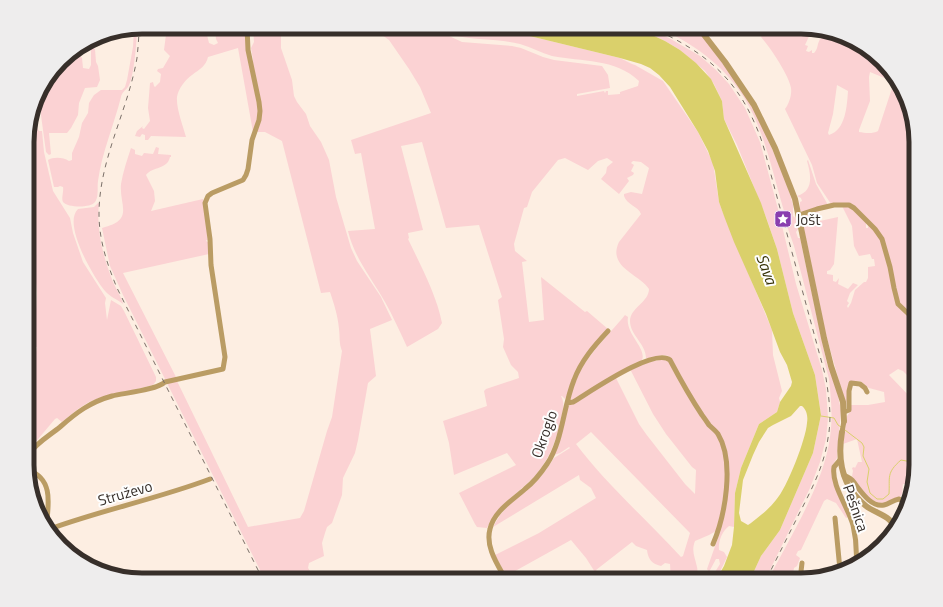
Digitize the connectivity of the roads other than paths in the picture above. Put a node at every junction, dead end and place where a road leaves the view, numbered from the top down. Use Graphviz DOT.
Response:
graph roads {
  1 [pos="247,34"];
  2 [pos="704,34"];
  3 [pos="799,215"];
  4 [pos="909,314"];
  5 [pos="608,331"];
  6 [pos="867,392"];
  7 [pos="567,403"];
  8 [pos="844,412"];
  9 [pos="844,421"];
  10 [pos="842,432"];
  11 [pos="34,448"];
  12 [pos="840,460"];
  13 [pos="35,473"];
  14 [pos="844,476"];
  15 [pos="210,479"];
  16 [pos="903,501"];
  17 [pos="48,518"];
  18 [pos="835,518"];
  19 [pos="893,522"];
  20 [pos="53,527"];
  21 [pos="713,544"];
  22 [pos="857,558"];
  23 [pos="802,563"];
  24 [pos="840,566"];
  25 [pos="502,573"];
  26 [pos="801,573"];
  1 -- 11 [label="street"];
  2 -- 3 [label="street"];
  3 -- 4 [label="street"];
  3 -- 8 [label="street"];
  5 -- 7 [label="street, Okroglo"];
  6 -- 8 [label="street"];
  7 -- 21 [label="street"];
  7 -- 25 [label="street, Okroglo"];
  8 -- 9 [label="street"];
  9 -- 10 [label="street"];
  10 -- 12 [label="street"];
  12 -- 14 [label="street"];
  12 -- 22 [label="street, Pešnica"];
  13 -- 17 [label="street"];
  14 -- 16 [label="street"];
  14 -- 19 [label="street"];
  15 -- 20 [label="street, Struževo"];
  18 -- 24 [label="street"];
  23 -- 26 [label="street"];
}
